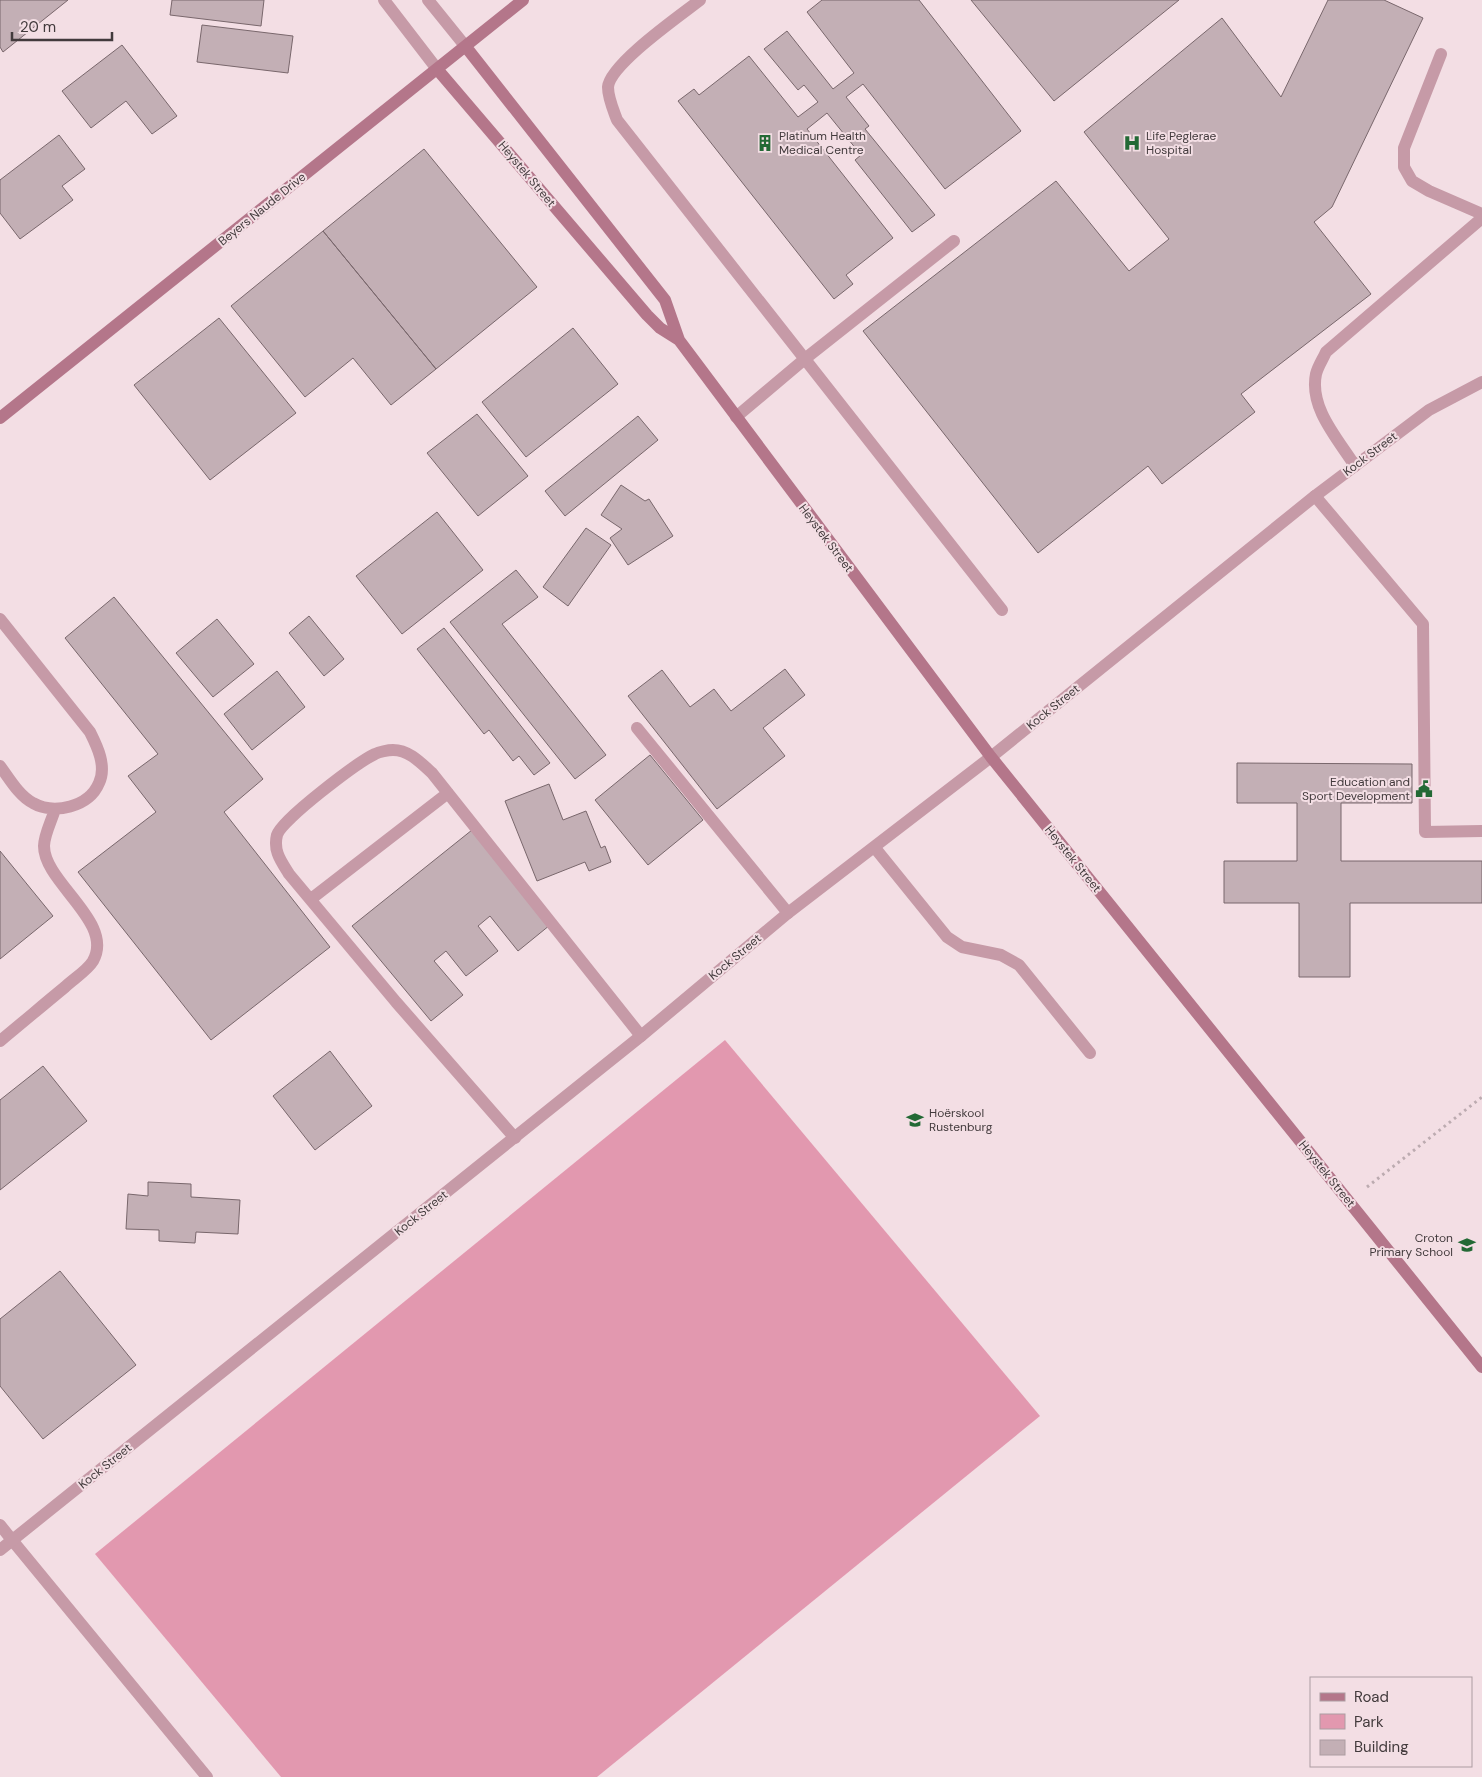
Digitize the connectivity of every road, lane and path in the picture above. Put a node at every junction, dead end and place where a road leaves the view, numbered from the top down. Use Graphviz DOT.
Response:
graph roads {
  1 [pos="384,0"];
  2 [pos="428,0"];
  3 [pos="523,0"];
  4 [pos="700,0"];
  5 [pos="466,47"];
  6 [pos="1441,54"];
  7 [pos="438,69"];
  8 [pos="1482,214"];
  9 [pos="1482,218"];
  10 [pos="954,240"];
  11 [pos="679,340"];
  12 [pos="806,358"];
  13 [pos="1482,382"];
  14 [pos="736,417"];
  15 [pos="0,418"];
  16 [pos="1354,466"];
  17 [pos="1315,496"];
  18 [pos="1002,610"];
  19 [pos="0,619"];
  20 [pos="637,728"];
  21 [pos="991,757"];
  22 [pos="0,766"];
  23 [pos="448,793"];
  24 [pos="55,810"];
  25 [pos="1482,831"];
  26 [pos="875,848"];
  27 [pos="311,899"];
  28 [pos="788,913"];
  29 [pos="641,1036"];
  30 [pos="0,1041"];
  31 [pos="1090,1052"];
  32 [pos="1482,1097"];
  33 [pos="514,1138"];
  34 [pos="1349,1202"];
  35 [pos="1482,1367"];
  36 [pos="0,1525"];
  37 [pos="12,1540"];
  38 [pos="0,1550"];
  39 [pos="208,1777"];
  1 -- 7 [label="street, Heystek Street"];
  2 -- 5 [label="street, Heystek Street"];
  3 -- 5 [label="street, Beyers Naude Drive"];
  4 -- 12 [label="street"];
  5 -- 7 [label="street, Beyers Naude Drive"];
  5 -- 11 [label="street, Heystek Street"];
  6 -- 8 [label="street"];
  7 -- 11 [label="street, Heystek Street"];
  7 -- 15 [label="street, Beyers Naude Drive"];
  9 -- 16 [label="street"];
  10 -- 12 [label="street"];
  11 -- 14 [label="street, Heystek Street"];
  12 -- 14 [label="street"];
  12 -- 18 [label="street"];
  13 -- 16 [label="street, Kock Street"];
  14 -- 21 [label="street, Heystek Street"];
  16 -- 17 [label="street, Kock Street"];
  17 -- 21 [label="street, Kock Street"];
  17 -- 25 [label="street"];
  19 -- 24 [label="street"];
  20 -- 28 [label="street"];
  21 -- 26 [label="street, Kock Street"];
  21 -- 34 [label="street, Heystek Street"];
  22 -- 24 [label="street"];
  23 -- 27 [label="street"];
  23 -- 27 [label="street"];
  23 -- 29 [label="street"];
  24 -- 30 [label="street"];
  26 -- 28 [label="street, Kock Street"];
  26 -- 31 [label="street"];
  27 -- 33 [label="street"];
  28 -- 29 [label="street, Kock Street"];
  29 -- 33 [label="street, Kock Street"];
  32 -- 34 [label="path"];
  33 -- 37 [label="street, Kock Street"];
  34 -- 35 [label="street, Heystek Street"];
  36 -- 37 [label="street"];
  37 -- 38 [label="street, Kock Street"];
  37 -- 39 [label="street"];
}
